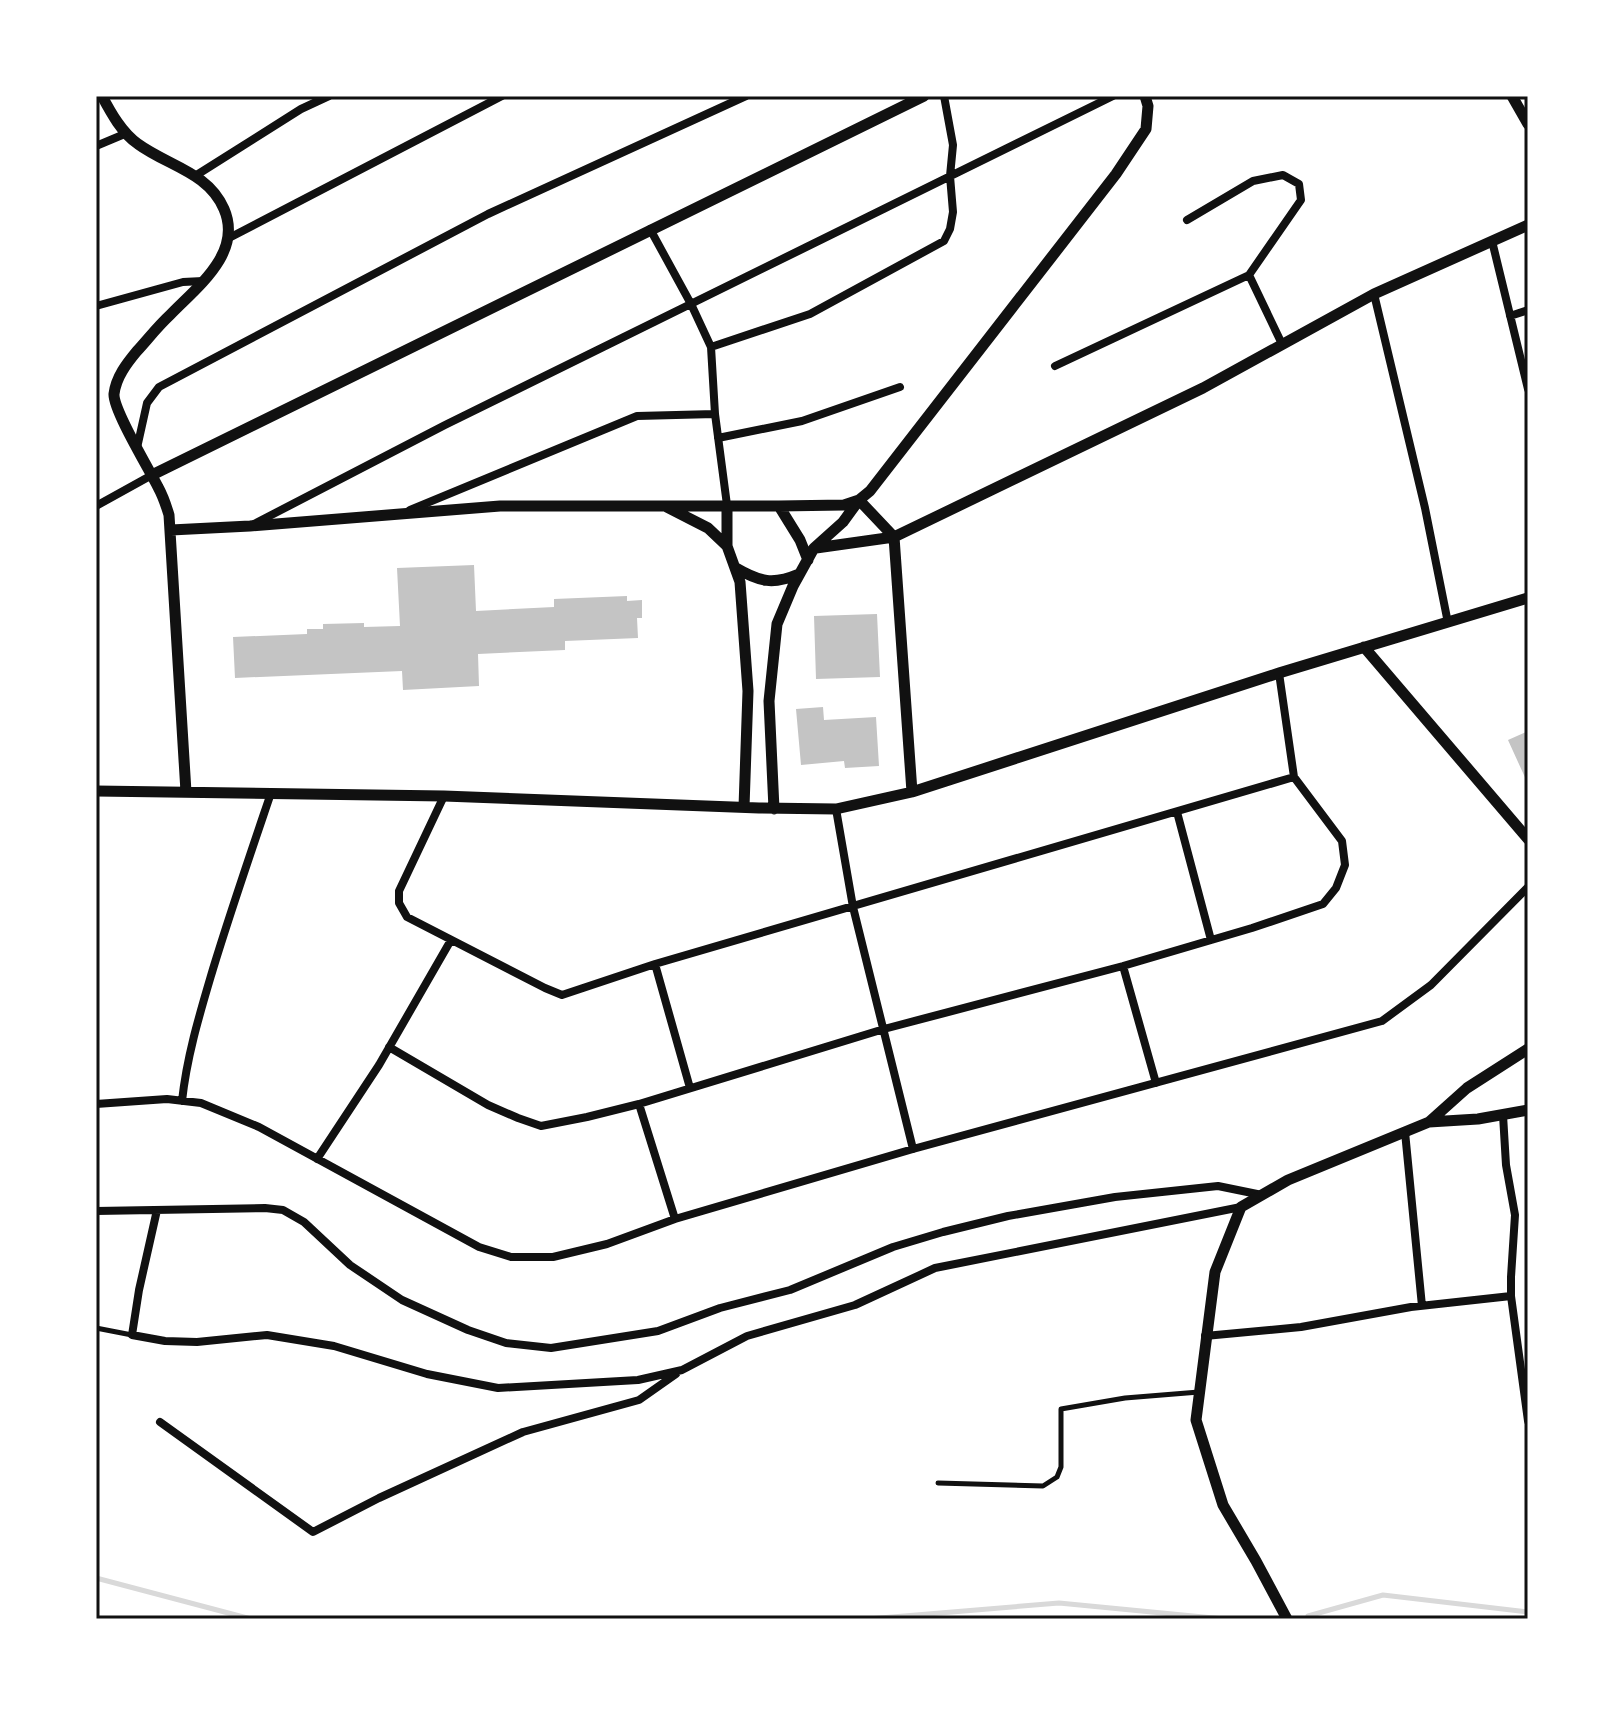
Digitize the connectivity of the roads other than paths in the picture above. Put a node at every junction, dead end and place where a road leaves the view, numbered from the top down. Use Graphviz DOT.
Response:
graph roads {
  1 [pos="102,96"];
  2 [pos="329,96"];
  3 [pos="502,96"];
  4 [pos="746,96"];
  5 [pos="924,96"];
  6 [pos="944,96"];
  7 [pos="1113,96"];
  8 [pos="1145,96"];
  9 [pos="1512,96"];
  10 [pos="1528,124"];
  11 [pos="127,133"];
  12 [pos="96,146"];
  13 [pos="195,176"];
  14 [pos="950,176"];
  15 [pos="1187,220"];
  16 [pos="1528,225"];
  17 [pos="650,229"];
  18 [pos="229,238"];
  19 [pos="1492,241"];
  20 [pos="1249,275"];
  21 [pos="203,281"];
  22 [pos="1374,294"];
  23 [pos="691,304"];
  24 [pos="96,306"];
  25 [pos="1528,310"];
  26 [pos="1510,316"];
  27 [pos="1282,344"];
  28 [pos="711,347"];
  29 [pos="1055,366"];
  30 [pos="900,387"];
  31 [pos="1528,389"];
  32 [pos="715,414"];
  33 [pos="718,438"];
  34 [pos="137,448"];
  35 [pos="152,475"];
  36 [pos="859,500"];
  37 [pos="663,505"];
  38 [pos="727,505"];
  39 [pos="96,506"];
  40 [pos="779,506"];
  41 [pos="402,514"];
  42 [pos="250,526"];
  43 [pos="171,530"];
  44 [pos="894,537"];
  45 [pos="727,546"];
  46 [pos="811,554"];
  47 [pos="735,568"];
  48 [pos="799,574"];
  49 [pos="1528,598"];
  50 [pos="1448,623"];
  51 [pos="1364,647"];
  52 [pos="1279,673"];
  53 [pos="1294,777"];
  54 [pos="96,791"];
  55 [pos="186,792"];
  56 [pos="912,792"];
  57 [pos="271,793"];
  58 [pos="444,796"];
  59 [pos="744,807"];
  60 [pos="774,809"];
  61 [pos="836,809"];
  62 [pos="1177,812"];
  63 [pos="1528,839"];
  64 [pos="1528,887"];
  65 [pos="853,907"];
  66 [pos="451,940"];
  67 [pos="1211,940"];
  68 [pos="655,964"];
  69 [pos="1123,966"];
  70 [pos="884,1029"];
  71 [pos="389,1047"];
  72 [pos="1528,1049"];
  73 [pos="1156,1083"];
  74 [pos="690,1088"];
  75 [pos="182,1101"];
  76 [pos="96,1104"];
  77 [pos="639,1104"];
  78 [pos="1528,1110"];
  79 [pos="1503,1115"];
  80 [pos="1429,1122"];
  81 [pos="1405,1132"];
  82 [pos="913,1149"];
  83 [pos="317,1159"];
  84 [pos="1262,1195"];
  85 [pos="1241,1207"];
  86 [pos="157,1210"];
  87 [pos="96,1211"];
  88 [pos="675,1219"];
  89 [pos="1511,1296"];
  90 [pos="1422,1306"];
  91 [pos="96,1328"];
  92 [pos="132,1335"];
  93 [pos="1205,1336"];
  94 [pos="682,1370"];
  95 [pos="1199,1392"];
  96 [pos="1528,1421"];
  97 [pos="160,1422"];
  98 [pos="938,1483"];
  99 [pos="1287,1619"];
  1 -- 11 [label="street"];
  2 -- 13 [label="street"];
  3 -- 18 [label="street"];
  4 -- 34 [label="street"];
  5 -- 17 [label="street"];
  6 -- 14 [label="street"];
  7 -- 14 [label="street"];
  8 -- 36 [label="street"];
  9 -- 10 [label="street"];
  11 -- 12 [label="street"];
  11 -- 13 [label="street"];
  13 -- 18 [label="street"];
  14 -- 23 [label="street"];
  14 -- 28 [label="street"];
  15 -- 20 [label="street"];
  16 -- 19 [label="street"];
  17 -- 23 [label="street"];
  17 -- 35 [label="street"];
  18 -- 21 [label="street"];
  19 -- 22 [label="street"];
  19 -- 26 [label="street"];
  20 -- 27 [label="street"];
  20 -- 29 [label="street"];
  21 -- 24 [label="street"];
  21 -- 34 [label="street"];
  22 -- 27 [label="street"];
  22 -- 50 [label="street"];
  23 -- 28 [label="street"];
  23 -- 42 [label="street"];
  25 -- 26 [label="street"];
  26 -- 31 [label="street"];
  27 -- 44 [label="street"];
  28 -- 32 [label="street"];
  30 -- 33 [label="street"];
  32 -- 33 [label="street"];
  32 -- 41 [label="street"];
  33 -- 38 [label="street"];
  34 -- 35 [label="street"];
  35 -- 39 [label="street"];
  35 -- 43 [label="street"];
  36 -- 40 [label="street"];
  36 -- 44 [label="street"];
  36 -- 46 [label="street"];
  37 -- 38 [label="street"];
  37 -- 41 [label="street"];
  37 -- 45 [label="street"];
  38 -- 40 [label="street"];
  38 -- 45 [label="street"];
  40 -- 46 [label="street"];
  41 -- 42 [label="street"];
  42 -- 43 [label="street"];
  43 -- 55 [label="street"];
  44 -- 46 [label="street"];
  44 -- 56 [label="street"];
  45 -- 47 [label="street"];
  46 -- 48 [label="street"];
  47 -- 48 [label="street"];
  47 -- 59 [label="street"];
  48 -- 60 [label="street"];
  49 -- 50 [label="street"];
  50 -- 51 [label="street"];
  51 -- 52 [label="street"];
  51 -- 63 [label="street"];
  52 -- 53 [label="street"];
  52 -- 56 [label="street"];
  53 -- 62 [label="street"];
  53 -- 67 [label="street"];
  54 -- 55 [label="street"];
  55 -- 57 [label="street"];
  56 -- 61 [label="street"];
  57 -- 58 [label="street"];
  57 -- 75 [label="street"];
  58 -- 59 [label="street"];
  58 -- 66 [label="street"];
  59 -- 60 [label="street"];
  60 -- 61 [label="street"];
  61 -- 65 [label="street"];
  62 -- 65 [label="street"];
  62 -- 67 [label="street"];
  64 -- 73 [label="street"];
  65 -- 68 [label="street"];
  65 -- 70 [label="street"];
  66 -- 68 [label="street"];
  66 -- 71 [label="street"];
  67 -- 69 [label="street"];
  68 -- 74 [label="street"];
  69 -- 70 [label="street"];
  69 -- 73 [label="street"];
  70 -- 74 [label="street"];
  70 -- 82 [label="street"];
  71 -- 77 [label="street"];
  71 -- 83 [label="street"];
  72 -- 80 [label="street"];
  73 -- 82 [label="street"];
  74 -- 77 [label="street"];
  75 -- 76 [label="street"];
  75 -- 83 [label="street"];
  77 -- 88 [label="street"];
  78 -- 79 [label="street"];
  79 -- 80 [label="street"];
  79 -- 89 [label="street"];
  80 -- 81 [label="street"];
  81 -- 84 [label="street"];
  81 -- 90 [label="street"];
  82 -- 88 [label="street"];
  83 -- 88 [label="street"];
  84 -- 85 [label="street"];
  84 -- 86 [label="street"];
  85 -- 93 [label="street"];
  85 -- 94 [label="street"];
  86 -- 87 [label="street"];
  86 -- 92 [label="street"];
  89 -- 90 [label="street"];
  89 -- 96 [label="street"];
  90 -- 93 [label="street"];
  91 -- 92 [label="lane"];
  92 -- 94 [label="street"];
  93 -- 95 [label="street"];
  94 -- 97 [label="street"];
  95 -- 98 [label="lane"];
  95 -- 99 [label="street"];
}
